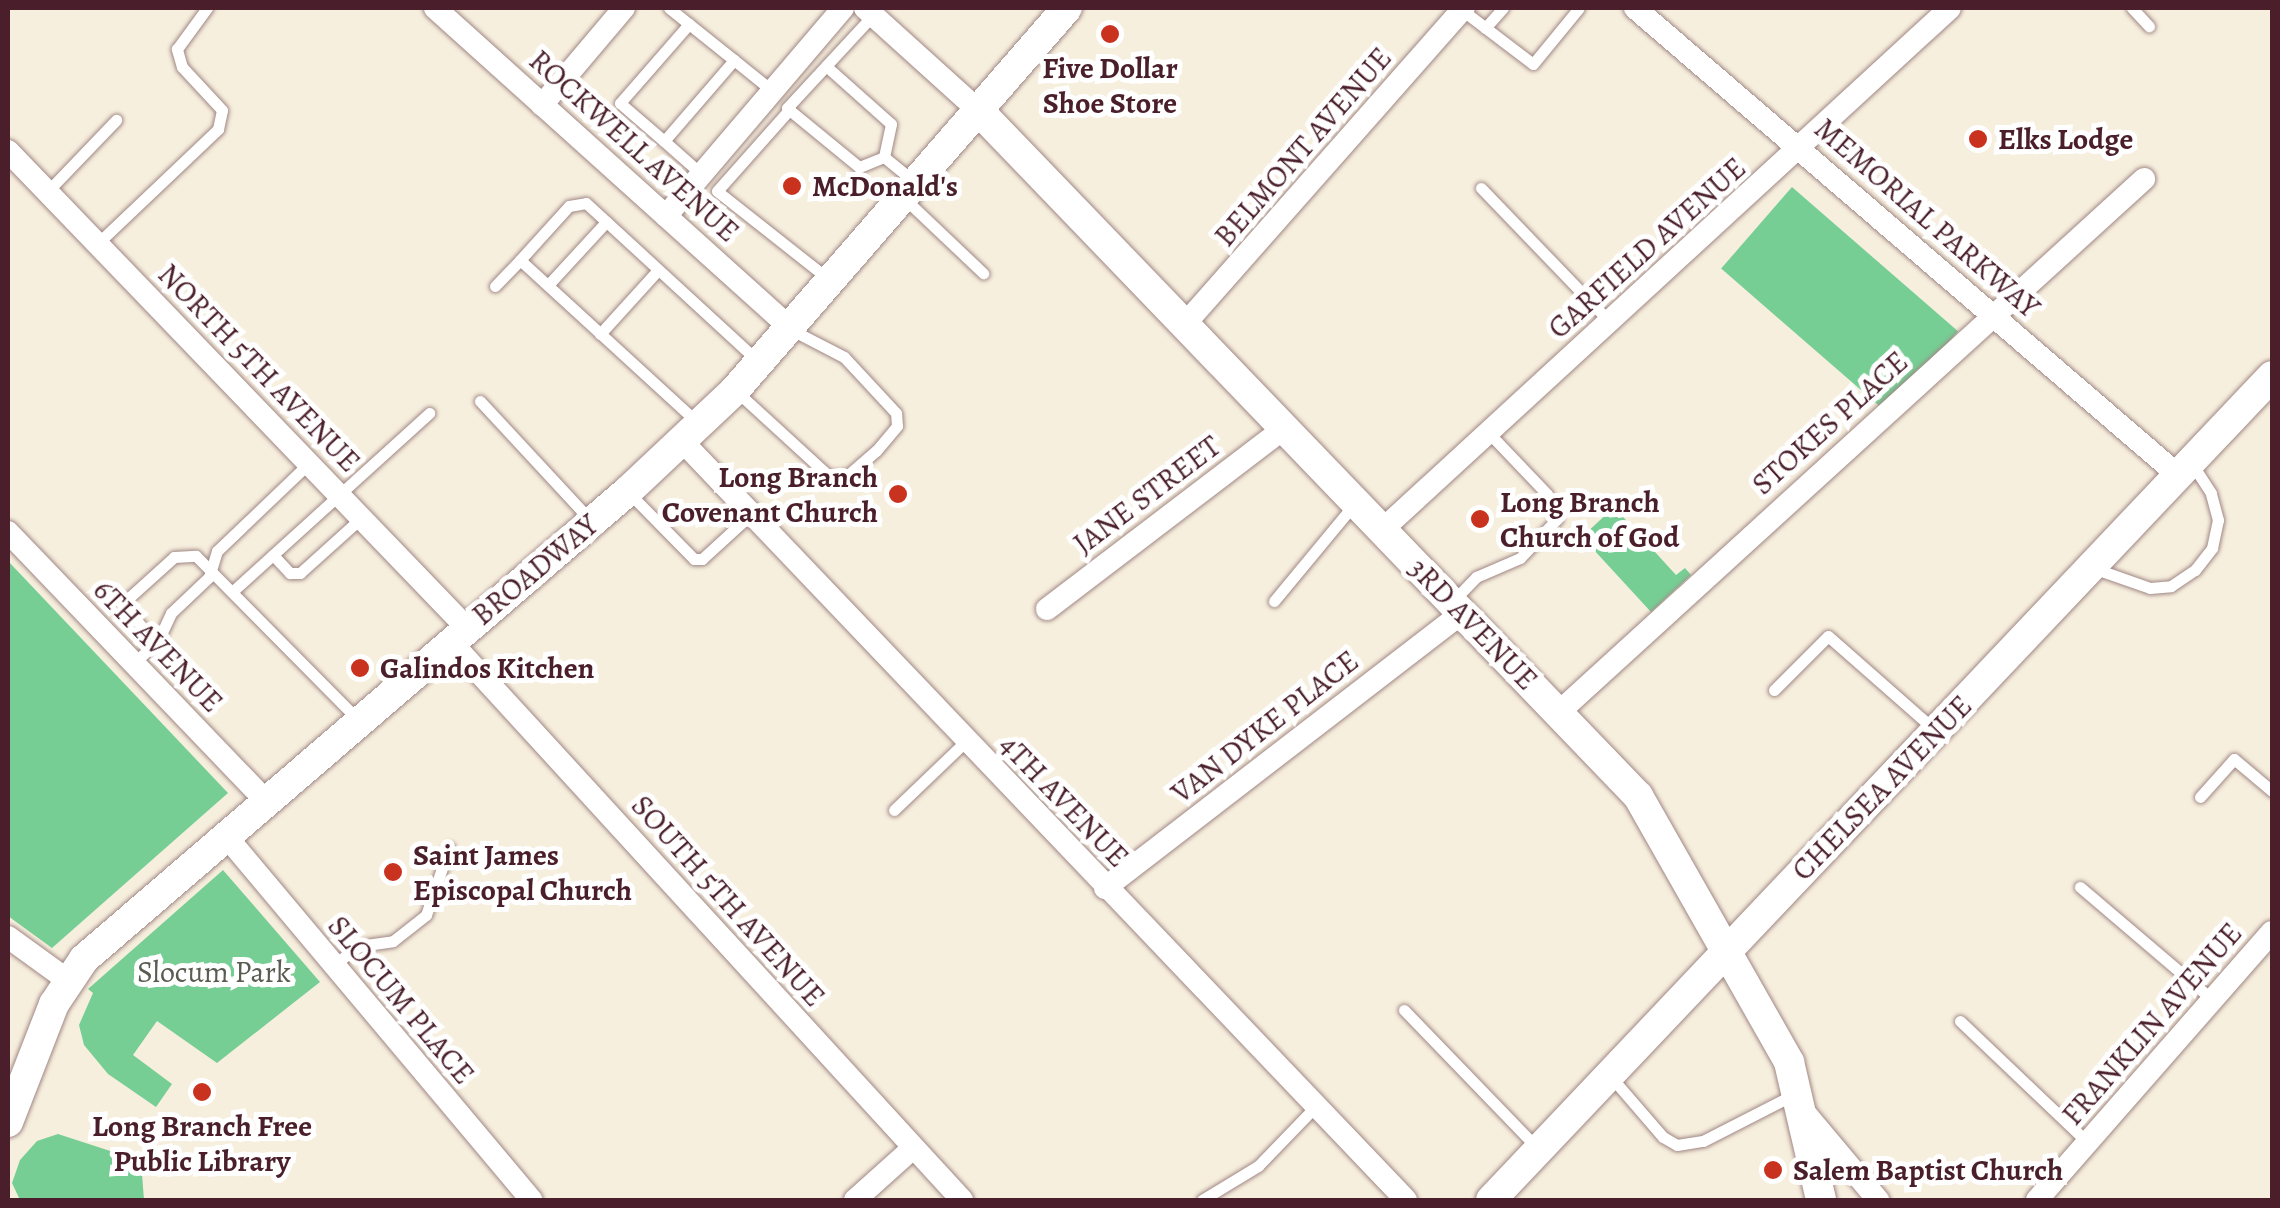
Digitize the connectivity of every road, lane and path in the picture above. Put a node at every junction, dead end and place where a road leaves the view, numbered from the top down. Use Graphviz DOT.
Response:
graph roads {
  1 [pos="207,8"];
  2 [pos="435,8"];
  3 [pos="624,8"];
  4 [pos="669,8"];
  5 [pos="842,8"];
  6 [pos="1067,8"];
  7 [pos="1502,8"];
  8 [pos="1579,8"];
  9 [pos="1636,8"];
  10 [pos="1950,8"];
  11 [pos="2132,8"];
  12 [pos="1463,9"];
  13 [pos="869,11"];
  14 [pos="689,24"];
  15 [pos="2149,26"];
  16 [pos="1485,28"];
  17 [pos="734,60"];
  18 [pos="826,66"];
  19 [pos="770,90"];
  20 [pos="542,105"];
  21 [pos="789,110"];
  22 [pos="979,111"];
  23 [pos="116,120"];
  24 [pos="664,141"];
  25 [pos="1799,148"];
  26 [pos="8,151"];
  27 [pos="884,157"];
  28 [pos="698,171"];
  29 [pos="2144,180"];
  30 [pos="1480,188"];
  31 [pos="47,192"];
  32 [pos="911,192"];
  33 [pos="666,216"];
  34 [pos="606,222"];
  35 [pos="97,244"];
  36 [pos="520,260"];
  37 [pos="658,270"];
  38 [pos="983,273"];
  39 [pos="833,283"];
  40 [pos="548,285"];
  41 [pos="496,286"];
  42 [pos="1993,315"];
  43 [pos="1610,322"];
  44 [pos="1185,324"];
  45 [pos="792,330"];
  46 [pos="600,334"];
  47 [pos="761,364"];
  48 [pos="2272,376"];
  49 [pos="735,390"];
  50 [pos="480,401"];
  51 [pos="429,413"];
  52 [pos="1283,429"];
  53 [pos="690,433"];
  54 [pos="1489,433"];
  55 [pos="309,463"];
  56 [pos="2184,469"];
  57 [pos="628,490"];
  58 [pos="340,495"];
  59 [pos="1355,502"];
  60 [pos="750,515"];
  61 [pos="362,518"];
  62 [pos="592,522"];
  63 [pos="1382,530"];
  64 [pos="8,532"];
  65 [pos="272,555"];
  66 [pos="2092,568"];
  67 [pos="213,569"];
  68 [pos="234,591"];
  69 [pos="1274,601"];
  70 [pos="1457,607"];
  71 [pos="1046,609"];
  72 [pos="459,635"];
  73 [pos="156,644"];
  74 [pos="133,664"];
  75 [pos="1774,690"];
  76 [pos="1558,713"];
  77 [pos="360,720"];
  78 [pos="1936,732"];
  79 [pos="966,741"];
  80 [pos="2272,791"];
  81 [pos="2200,797"];
  82 [pos="266,801"];
  83 [pos="894,810"];
  84 [pos="226,836"];
  85 [pos="450,848"];
  86 [pos="2080,887"];
  87 [pos="1105,888"];
  88 [pos="2272,932"];
  89 [pos="8,937"];
  90 [pos="1728,950"];
  91 [pos="333,965"];
  92 [pos="66,979"];
  93 [pos="2213,1000"];
  94 [pos="1404,1010"];
  95 [pos="1960,1021"];
  96 [pos="1609,1074"];
  97 [pos="1802,1103"];
  98 [pos="1315,1107"];
  99 [pos="8,1122"];
  100 [pos="2088,1142"];
  101 [pos="913,1148"];
  102 [pos="1538,1149"];
  103 [pos="530,1200"];
  104 [pos="855,1200"];
  105 [pos="962,1200"];
  106 [pos="1202,1200"];
  107 [pos="1406,1200"];
  108 [pos="1490,1200"];
  109 [pos="1821,1200"];
  110 [pos="1878,1200"];
  111 [pos="2037,1200"];
  1 -- 35 [label="lane"];
  2 -- 20 [label="street, ROCKWELL AVENUE"];
  3 -- 20 [label="street"];
  4 -- 14 [label="lane"];
  5 -- 19 [label="street"];
  6 -- 22 [label="street, BROADWAY"];
  7 -- 16 [label="lane"];
  8 -- 16 [label="lane"];
  9 -- 25 [label="street, MEMORIAL PARKWAY"];
  10 -- 25 [label="street, GARFIELD AVENUE"];
  11 -- 15 [label="lane"];
  12 -- 16 [label="lane"];
  12 -- 44 [label="street, BELMONT AVENUE"];
  13 -- 18 [label="lane"];
  13 -- 22 [label="street"];
  14 -- 17 [label="lane"];
  14 -- 24 [label="lane"];
  17 -- 19 [label="lane"];
  17 -- 24 [label="lane"];
  18 -- 21 [label="lane"];
  18 -- 27 [label="lane"];
  19 -- 28 [label="street"];
  20 -- 33 [label="street, ROCKWELL AVENUE"];
  21 -- 27 [label="lane"];
  21 -- 39 [label="lane"];
  22 -- 32 [label="street, BROADWAY"];
  22 -- 44 [label="street, 3RD AVENUE"];
  23 -- 31 [label="lane"];
  24 -- 28 [label="lane"];
  25 -- 42 [label="street, MEMORIAL PARKWAY"];
  25 -- 43 [label="street, GARFIELD AVENUE"];
  26 -- 31 [label="street, NORTH 5TH AVENUE"];
  27 -- 32 [label="lane"];
  28 -- 33 [label="street"];
  29 -- 42 [label="street, STOKES PLACE"];
  30 -- 43 [label="lane"];
  31 -- 35 [label="street, NORTH 5TH AVENUE"];
  32 -- 38 [label="lane"];
  32 -- 39 [label="street, BROADWAY"];
  33 -- 45 [label="street, ROCKWELL AVENUE"];
  34 -- 36 [label="lane"];
  34 -- 37 [label="lane"];
  34 -- 40 [label="lane"];
  35 -- 55 [label="street, NORTH 5TH AVENUE"];
  36 -- 40 [label="lane"];
  36 -- 41 [label="lane"];
  37 -- 46 [label="lane"];
  37 -- 47 [label="lane"];
  39 -- 45 [label="street, BROADWAY"];
  40 -- 46 [label="lane"];
  42 -- 56 [label="street, MEMORIAL PARKWAY"];
  42 -- 76 [label="street, STOKES PLACE"];
  43 -- 54 [label="street, GARFIELD AVENUE"];
  44 -- 52 [label="street, 3RD AVENUE"];
  45 -- 47 [label="street, BROADWAY"];
  45 -- 49 [label="lane"];
  46 -- 53 [label="lane"];
  47 -- 49 [label="street, BROADWAY"];
  48 -- 56 [label="street, CHELSEA AVENUE"];
  49 -- 53 [label="street, BROADWAY"];
  50 -- 62 [label="lane"];
  51 -- 58 [label="lane"];
  52 -- 59 [label="street, 3RD AVENUE"];
  52 -- 71 [label="street, JANE STREET"];
  53 -- 57 [label="street, BROADWAY"];
  53 -- 60 [label="street, 4TH AVENUE"];
  54 -- 63 [label="street, GARFIELD AVENUE"];
  54 -- 70 [label="lane"];
  55 -- 58 [label="street, NORTH 5TH AVENUE"];
  55 -- 67 [label="lane"];
  56 -- 66 [label="street, CHELSEA AVENUE"];
  56 -- 66 [label="lane"];
  57 -- 60 [label="lane"];
  57 -- 62 [label="street, BROADWAY"];
  58 -- 61 [label="street, NORTH 5TH AVENUE"];
  58 -- 65 [label="lane"];
  59 -- 63 [label="street, 3RD AVENUE"];
  59 -- 69 [label="lane"];
  60 -- 79 [label="street, 4TH AVENUE"];
  61 -- 65 [label="lane"];
  61 -- 72 [label="street, NORTH 5TH AVENUE"];
  62 -- 72 [label="street, BROADWAY"];
  63 -- 70 [label="street, 3RD AVENUE"];
  64 -- 74 [label="street, 6TH AVENUE"];
  65 -- 68 [label="lane"];
  66 -- 78 [label="street, CHELSEA AVENUE"];
  67 -- 68 [label="lane"];
  67 -- 73 [label="lane"];
  67 -- 73 [label="lane"];
  68 -- 77 [label="lane"];
  70 -- 76 [label="street, 3RD AVENUE"];
  70 -- 87 [label="street, VAN DYKE PLACE"];
  72 -- 77 [label="street, BROADWAY"];
  72 -- 101 [label="street, SOUTH 5TH AVENUE"];
  73 -- 74 [label="lane"];
  74 -- 82 [label="street, 6TH AVENUE"];
  75 -- 78 [label="lane"];
  76 -- 90 [label="street, 3RD AVENUE"];
  77 -- 82 [label="street, BROADWAY"];
  78 -- 90 [label="street, CHELSEA AVENUE"];
  79 -- 83 [label="lane"];
  79 -- 87 [label="street, 4TH AVENUE"];
  80 -- 81 [label="lane"];
  82 -- 84 [label="street, BROADWAY"];
  84 -- 91 [label="street, SLOCUM PLACE"];
  84 -- 92 [label="street, BROADWAY"];
  85 -- 91 [label="lane"];
  86 -- 93 [label="lane"];
  87 -- 98 [label="street, 4TH AVENUE"];
  88 -- 93 [label="street, FRANKLIN AVENUE"];
  89 -- 92 [label="street"];
  90 -- 96 [label="street, CHELSEA AVENUE"];
  90 -- 97 [label="street, 3RD AVENUE"];
  91 -- 103 [label="street, SLOCUM PLACE"];
  92 -- 99 [label="street, BROADWAY"];
  93 -- 100 [label="street, FRANKLIN AVENUE"];
  94 -- 102 [label="lane"];
  95 -- 100 [label="lane"];
  96 -- 97 [label="lane"];
  96 -- 102 [label="street, CHELSEA AVENUE"];
  97 -- 109 [label="street"];
  97 -- 110 [label="street, 3RD AVENUE"];
  98 -- 106 [label="lane"];
  98 -- 107 [label="street, 4TH AVENUE"];
  100 -- 111 [label="street, FRANKLIN AVENUE"];
  101 -- 104 [label="street"];
  101 -- 105 [label="street, SOUTH 5TH AVENUE"];
  102 -- 108 [label="street, CHELSEA AVENUE"];
}
